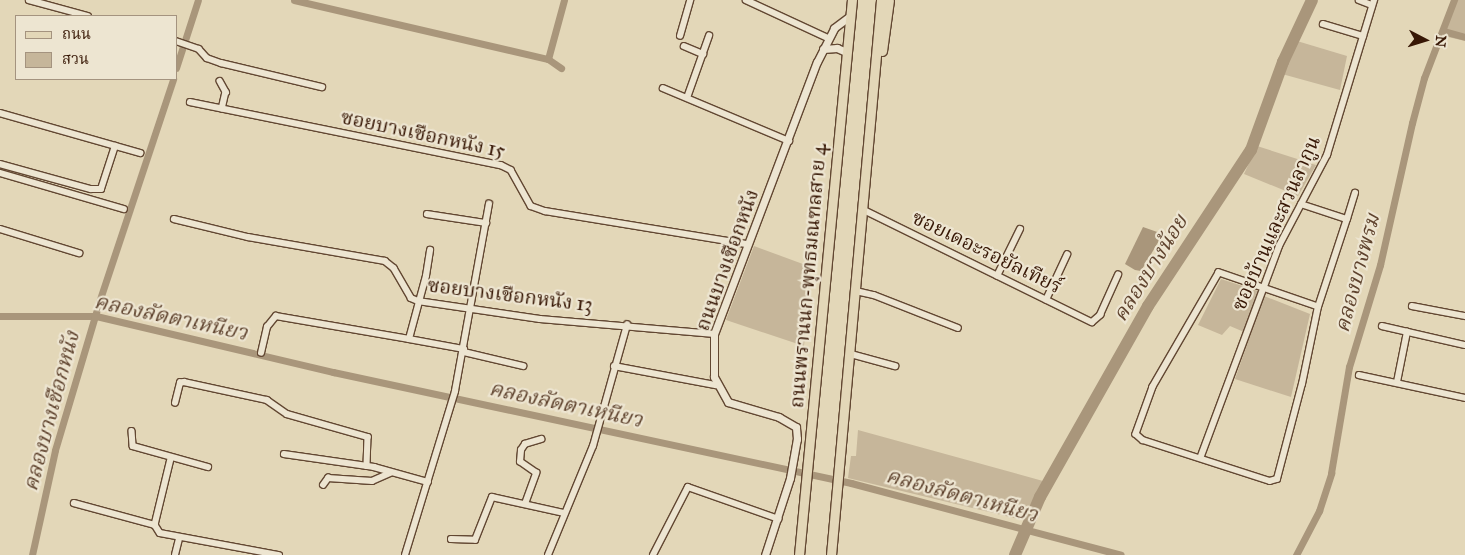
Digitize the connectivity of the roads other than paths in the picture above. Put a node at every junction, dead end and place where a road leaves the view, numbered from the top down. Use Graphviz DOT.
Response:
graph roads {
  1 [pos="29,0"];
  2 [pos="690,0"];
  3 [pos="746,0"];
  4 [pos="852,0"];
  5 [pos="881,0"];
  6 [pos="889,0"];
  7 [pos="1359,0"];
  8 [pos="1373,3"];
  9 [pos="84,15"];
  10 [pos="850,16"];
  11 [pos="1323,24"];
  12 [pos="680,36"];
  13 [pos="709,36"];
  14 [pos="1363,36"];
  15 [pos="828,38"];
  16 [pos="178,42"];
  17 [pos="684,46"];
  18 [pos="824,49"];
  19 [pos="846,52"];
  20 [pos="703,54"];
  21 [pos="220,81"];
  22 [pos="322,87"];
  23 [pos="663,88"];
  24 [pos="872,97"];
  25 [pos="687,98"];
  26 [pos="190,102"];
  27 [pos="222,108"];
  28 [pos="0,113"];
  29 [pos="788,141"];
  30 [pos="115,146"];
  31 [pos="140,153"];
  32 [pos="0,164"];
  33 [pos="0,173"];
  34 [pos="1355,193"];
  35 [pos="489,204"];
  36 [pos="1301,204"];
  37 [pos="124,209"];
  38 [pos="864,210"];
  39 [pos="427,214"];
  40 [pos="174,219"];
  41 [pos="1347,219"];
  42 [pos="486,223"];
  43 [pos="0,229"];
  44 [pos="1020,229"];
  45 [pos="747,244"];
  46 [pos="430,250"];
  47 [pos="79,253"];
  48 [pos="1067,255"];
  49 [pos="1118,275"];
  50 [pos="997,276"];
  51 [pos="1263,289"];
  52 [pos="856,292"];
  53 [pos="1046,300"];
  54 [pos="418,301"];
  55 [pos="1412,306"];
  56 [pos="1318,307"];
  57 [pos="471,311"];
  58 [pos="1465,316"];
  59 [pos="626,325"];
  60 [pos="1382,326"];
  61 [pos="958,328"];
  62 [pos="1407,332"];
  63 [pos="714,334"];
  64 [pos="409,339"];
  65 [pos="1465,345"];
  66 [pos="464,351"];
  67 [pos="261,353"];
  68 [pos="851,354"];
  69 [pos="523,366"];
  70 [pos="614,366"];
  71 [pos="895,366"];
  72 [pos="1359,375"];
  73 [pos="1397,382"];
  74 [pos="716,385"];
  75 [pos="1465,398"];
  76 [pos="175,402"];
  77 [pos="132,431"];
  78 [pos="541,439"];
  79 [pos="284,454"];
  80 [pos="1201,456"];
  81 [pos="171,459"];
  82 [pos="367,466"];
  83 [pos="208,467"];
  84 [pos="390,473"];
  85 [pos="428,482"];
  86 [pos="323,485"];
  87 [pos="74,503"];
  88 [pos="525,504"];
  89 [pos="564,513"];
  90 [pos="778,519"];
  91 [pos="155,525"];
  92 [pos="179,539"];
  93 [pos="450,539"];
  94 [pos="176,555"];
  95 [pos="279,555"];
  96 [pos="405,555"];
  97 [pos="548,555"];
  98 [pos="653,555"];
  99 [pos="765,555"];
  100 [pos="799,555"];
  101 [pos="831,555"];
  1 -- 9 [label="street"];
  2 -- 12 [label="street"];
  3 -- 15 [label="street"];
  4 -- 10 [label="main road, ถนนพรานนก-พุทธมณฑลสาย 4"];
  5 -- 24 [label="main road"];
  6 -- 24 [label="main road"];
  7 -- 8 [label="street"];
  8 -- 14 [label="street, ซอยบ้านและสวนลากูน"];
  10 -- 15 [label="street, ถนนบางเชือกหนัง"];
  10 -- 19 [label="main road, ถนนพรานนก-พุทธมณฑลสาย 4"];
  11 -- 14 [label="street"];
  13 -- 20 [label="street"];
  14 -- 36 [label="street, ซอยบ้านและสวนลากูน"];
  15 -- 18 [label="street, ถนนบางเชือกหนัง"];
  16 -- 22 [label="street"];
  17 -- 20 [label="street"];
  18 -- 19 [label="street"];
  18 -- 29 [label="street, ถนนบางเชือกหนัง"];
  19 -- 100 [label="main road, ถนนพรานนก-พุทธมณฑลสาย 4"];
  20 -- 25 [label="street"];
  21 -- 27 [label="street"];
  23 -- 25 [label="street"];
  24 -- 38 [label="main road"];
  25 -- 29 [label="street"];
  26 -- 27 [label="street, ซอยบางเชือกหนัง 15"];
  27 -- 45 [label="street, ซอยบางเชือกหนัง 15"];
  28 -- 30 [label="street"];
  29 -- 45 [label="street, ถนนบางเชือกหนัง"];
  30 -- 31 [label="street"];
  30 -- 32 [label="street"];
  33 -- 37 [label="street"];
  34 -- 41 [label="street"];
  35 -- 42 [label="street"];
  36 -- 41 [label="street"];
  36 -- 51 [label="street, ซอยบ้านและสวนลากูน"];
  38 -- 50 [label="street, ซอยเดอะรอยัลเทียร์"];
  38 -- 52 [label="main road"];
  39 -- 42 [label="street"];
  40 -- 54 [label="street, ซอยบางเชือกหนัง 13"];
  41 -- 56 [label="street"];
  42 -- 57 [label="street"];
  43 -- 47 [label="street"];
  44 -- 50 [label="street"];
  45 -- 63 [label="street, ถนนบางเชือกหนัง"];
  46 -- 54 [label="street"];
  48 -- 53 [label="street"];
  49 -- 53 [label="street, ซอยเดอะรอยัลเทียร์"];
  50 -- 53 [label="street, ซอยเดอะรอยัลเทียร์"];
  51 -- 56 [label="street"];
  51 -- 80 [label="street, ซอยบ้านและสวนลากูน"];
  51 -- 80 [label="street"];
  52 -- 61 [label="street"];
  52 -- 68 [label="main road"];
  54 -- 57 [label="street, ซอยบางเชือกหนัง 13"];
  54 -- 64 [label="street"];
  55 -- 58 [label="street"];
  56 -- 80 [label="street"];
  57 -- 59 [label="street, ซอยบางเชือกหนัง 13"];
  57 -- 66 [label="street"];
  59 -- 63 [label="street, ซอยบางเชือกหนัง 13"];
  59 -- 70 [label="street"];
  60 -- 62 [label="street"];
  62 -- 65 [label="street"];
  62 -- 73 [label="street"];
  63 -- 74 [label="street, ถนนบางเชือกหนัง"];
  64 -- 66 [label="street"];
  64 -- 67 [label="street"];
  66 -- 69 [label="street"];
  66 -- 85 [label="street"];
  68 -- 71 [label="street"];
  68 -- 101 [label="main road"];
  70 -- 74 [label="street"];
  70 -- 89 [label="street"];
  72 -- 73 [label="street"];
  73 -- 75 [label="street"];
  74 -- 90 [label="street"];
  76 -- 82 [label="street"];
  77 -- 81 [label="street"];
  78 -- 88 [label="street"];
  79 -- 82 [label="street"];
  81 -- 83 [label="street"];
  81 -- 91 [label="street"];
  82 -- 84 [label="street"];
  84 -- 85 [label="street"];
  84 -- 86 [label="street"];
  85 -- 96 [label="street"];
  87 -- 91 [label="street"];
  88 -- 89 [label="street"];
  88 -- 93 [label="street"];
  89 -- 97 [label="street"];
  90 -- 98 [label="street"];
  90 -- 99 [label="street"];
  91 -- 92 [label="street"];
  92 -- 94 [label="street"];
  92 -- 95 [label="street"];
}
